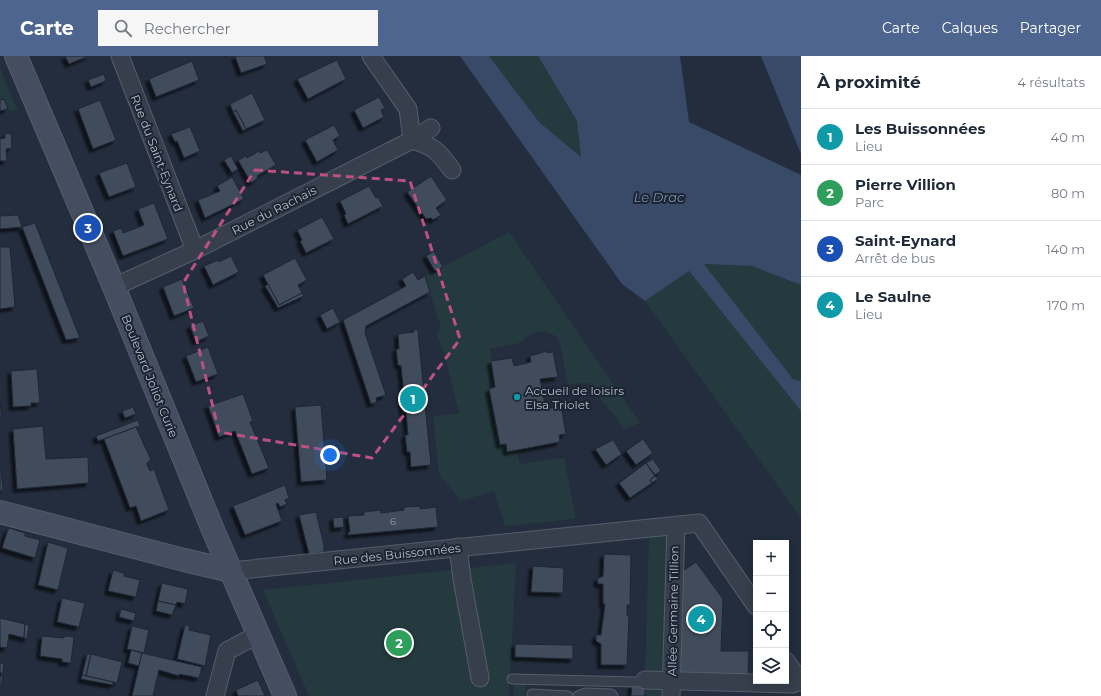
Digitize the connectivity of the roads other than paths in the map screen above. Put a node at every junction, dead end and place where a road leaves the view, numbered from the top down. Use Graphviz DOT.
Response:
graph roads {
  1 [pos="16,56"];
  2 [pos="120,56"];
  3 [pos="371,56"];
  4 [pos="431,128"];
  5 [pos="412,140"];
  6 [pos="452,170"];
  7 [pos="195,250"];
  8 [pos="114,287"];
  9 [pos="0,512"];
  10 [pos="676,525"];
  11 [pos="458,547"];
  12 [pos="231,570"];
  13 [pos="753,602"];
  14 [pos="259,634"];
  15 [pos="789,667"];
  16 [pos="480,678"];
  17 [pos="512,679"];
  18 [pos="533,680"];
  19 [pos="645,680"];
  20 [pos="797,682"];
  21 [pos="672,689"];
  22 [pos="532,695"];
  23 [pos="215,696"];
  24 [pos="285,696"];
  25 [pos="568,696"];
  26 [pos="578,696"];
  27 [pos="613,696"];
  28 [pos="775,696"];
  1 -- 8 [label="street, Boulevard Joliot Curie"];
  2 -- 7 [label="street, Rue du Saint-Eynard"];
  3 -- 5 [label="street"];
  4 -- 5 [label="street, Rue du Rachais"];
  5 -- 6 [label="street"];
  5 -- 7 [label="street, Rue du Rachais"];
  7 -- 8 [label="street, Rue du Rachais"];
  8 -- 12 [label="street, Boulevard Joliot Curie"];
  9 -- 12 [label="street, Rue des Buissonnées"];
  10 -- 11 [label="street, Rue des Buissonnées"];
  10 -- 13 [label="street, Rue des Buissonnées"];
  10 -- 21 [label="street, Allée Germaine Tillion"];
  11 -- 12 [label="street, Rue des Buissonnées"];
  11 -- 16 [label="street"];
  12 -- 14 [label="street, Boulevard Joliot Curie"];
  14 -- 23 [label="street"];
  14 -- 24 [label="street, Boulevard Joliot Curie"];
  15 -- 20 [label="street"];
  17 -- 18 [label="lane"];
  18 -- 19 [label="lane"];
  18 -- 22 [label="lane"];
  19 -- 21 [label="street"];
  20 -- 21 [label="street"];
  20 -- 28 [label="street"];
  22 -- 25 [label="lane"];
  26 -- 27 [label="lane"];
}
